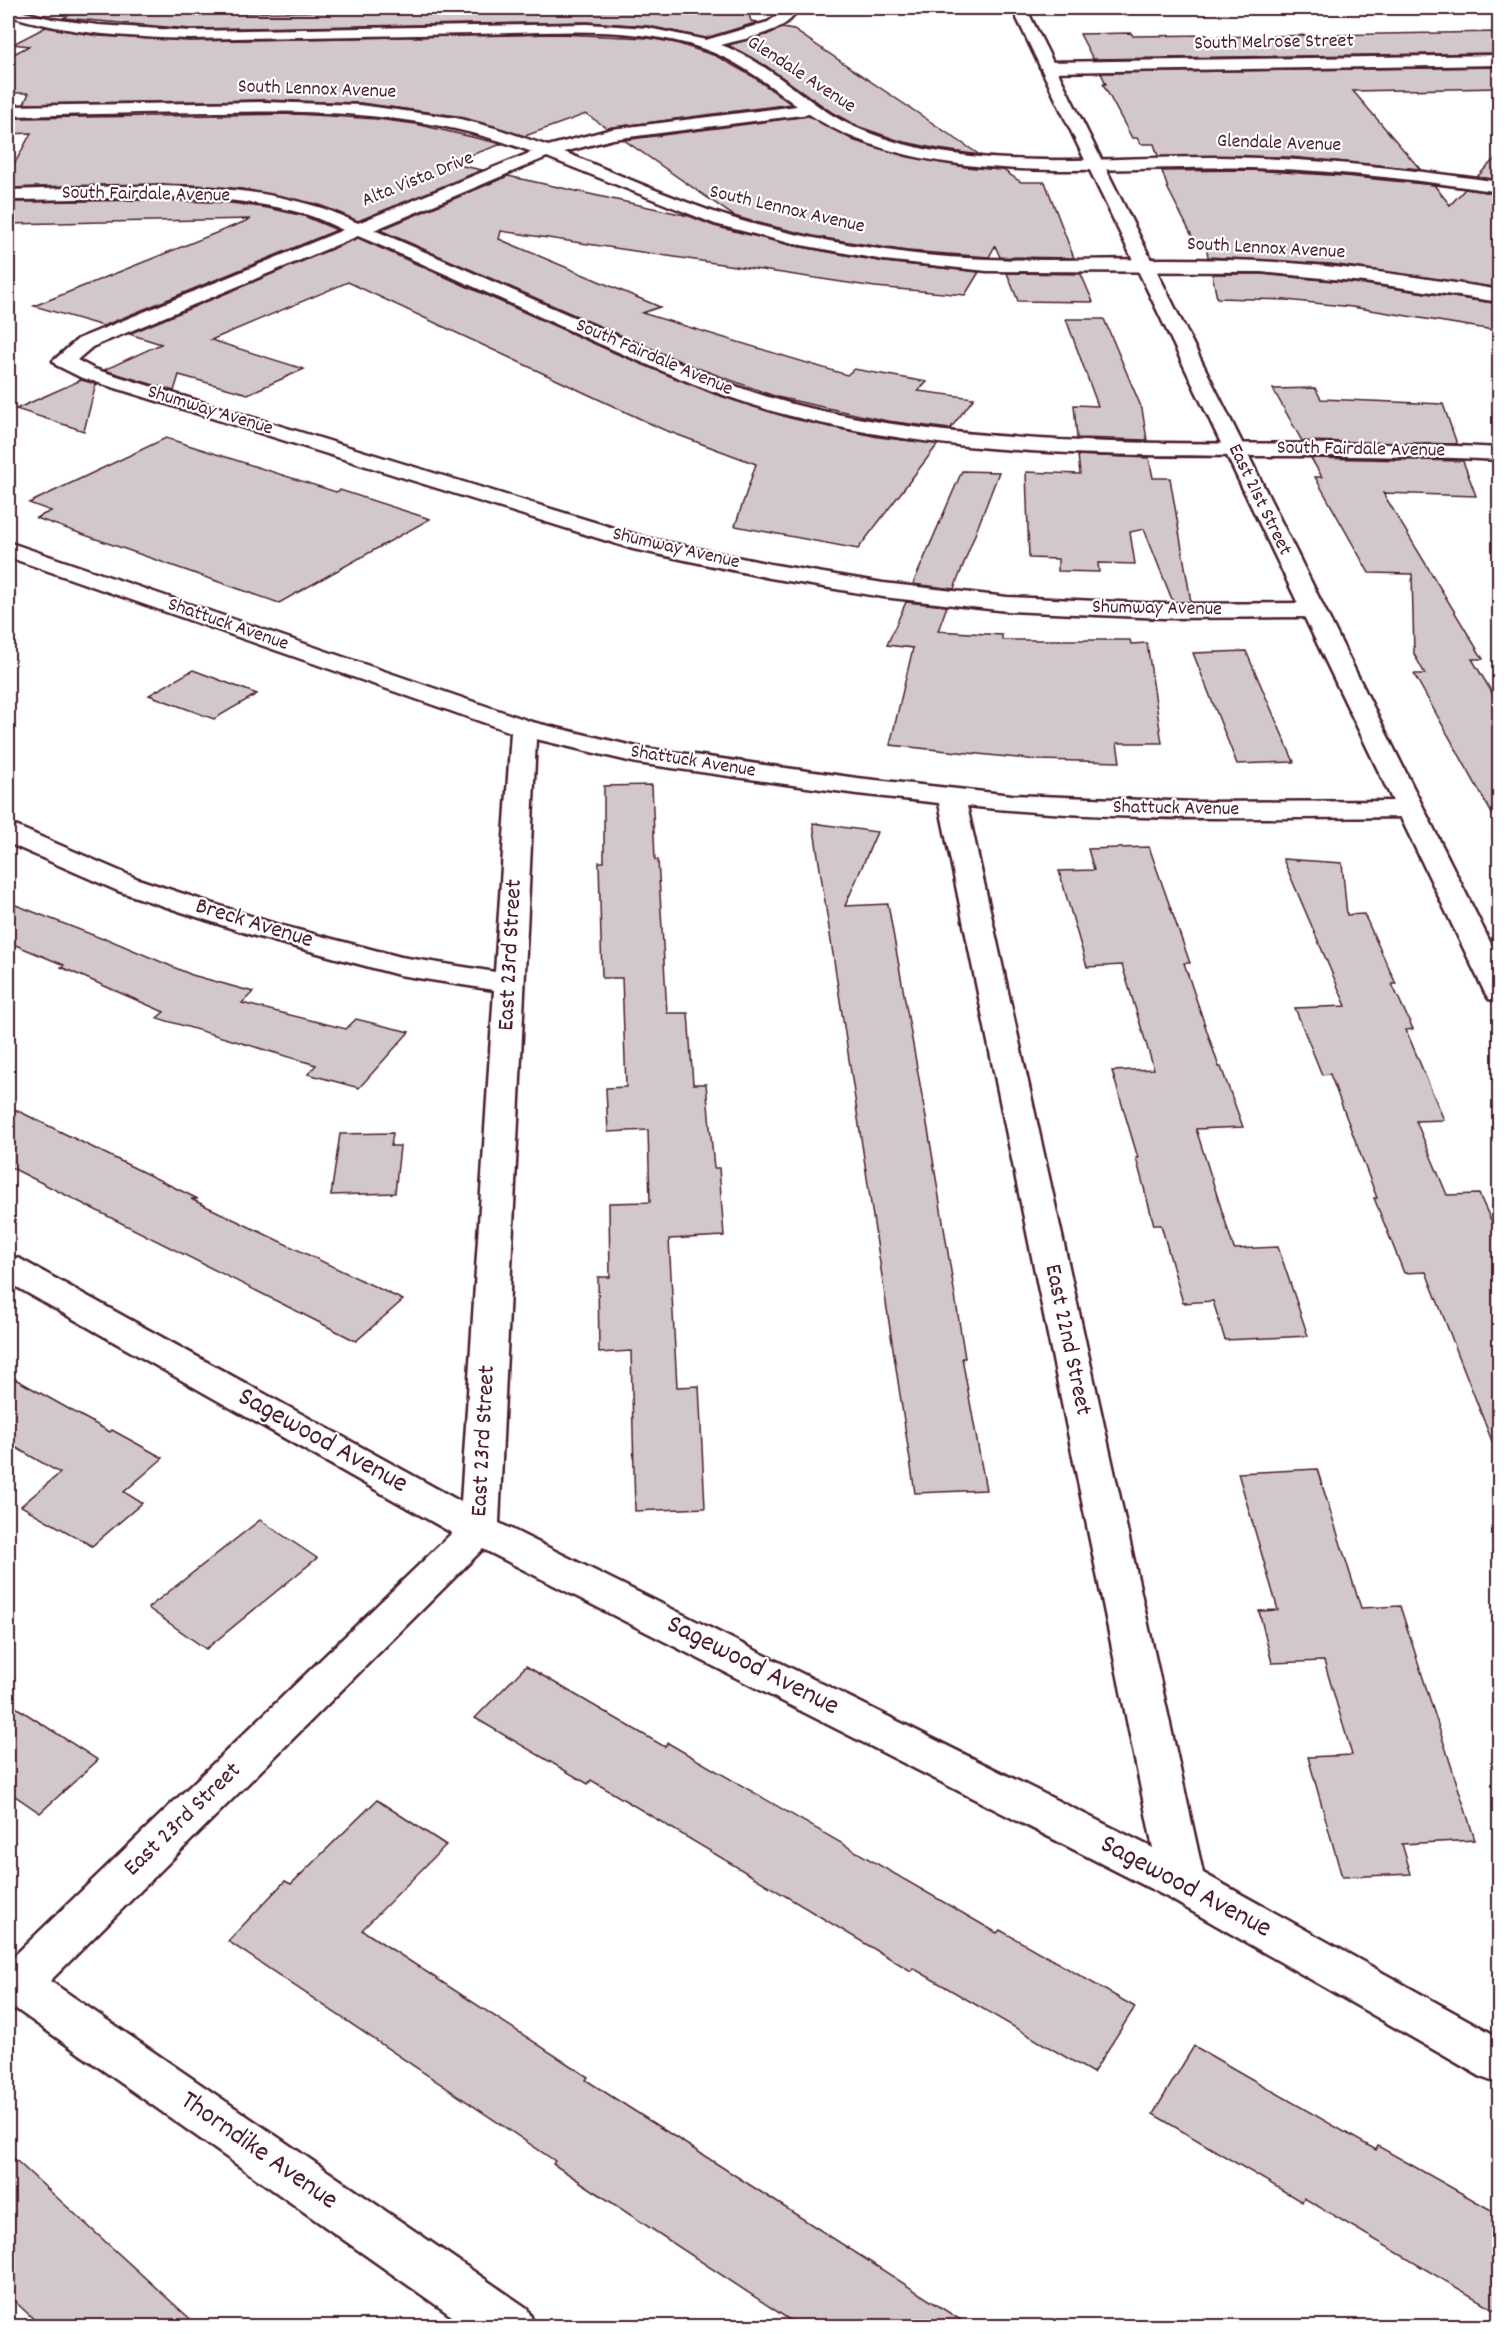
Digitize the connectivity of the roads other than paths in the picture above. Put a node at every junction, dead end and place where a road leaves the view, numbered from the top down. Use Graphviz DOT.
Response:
graph roads {
  1 [pos="790,8"];
  2 [pos="1019,8"];
  3 [pos="8,11"];
  4 [pos="706,45"];
  5 [pos="1500,60"];
  6 [pos="1048,67"];
  7 [pos="812,109"];
  8 [pos="8,111"];
  9 [pos="545,152"];
  10 [pos="1095,163"];
  11 [pos="1500,187"];
  12 [pos="8,195"];
  13 [pos="358,229"];
  14 [pos="1146,267"];
  15 [pos="1500,296"];
  16 [pos="63,361"];
  17 [pos="1234,449"];
  18 [pos="1500,454"];
  19 [pos="8,549"];
  20 [pos="1313,610"];
  21 [pos="524,728"];
  22 [pos="951,797"];
  23 [pos="1409,808"];
  24 [pos="8,833"];
  25 [pos="509,983"];
  26 [pos="1500,993"];
  27 [pos="8,1267"];
  28 [pos="479,1530"];
  29 [pos="1183,1884"];
  30 [pos="10,1985"];
  31 [pos="1500,2063"];
  32 [pos="509,2326"];
  1 -- 4 [label="street"];
  2 -- 6 [label="street, East 21st Street"];
  3 -- 4 [label="street, Glendale Avenue"];
  4 -- 7 [label="street, Glendale Avenue"];
  5 -- 6 [label="street, South Melrose Street"];
  6 -- 10 [label="street, East 21st Street"];
  7 -- 9 [label="street, Alta Vista Drive"];
  7 -- 10 [label="street, Glendale Avenue"];
  8 -- 9 [label="street, South Lennox Avenue"];
  9 -- 13 [label="street, Alta Vista Drive"];
  9 -- 14 [label="street, South Lennox Avenue"];
  10 -- 11 [label="street, Glendale Avenue"];
  10 -- 14 [label="street, East 21st Street"];
  12 -- 13 [label="street, South Fairdale Avenue"];
  13 -- 16 [label="street, Alta Vista Drive"];
  13 -- 17 [label="street, South Fairdale Avenue"];
  14 -- 15 [label="street, South Lennox Avenue"];
  14 -- 17 [label="street, East 21st Street"];
  16 -- 20 [label="street, Shumway Avenue"];
  17 -- 18 [label="street, South Fairdale Avenue"];
  17 -- 20 [label="street, East 21st Street"];
  19 -- 21 [label="street, Shattuck Avenue"];
  20 -- 23 [label="street, East 21st Street"];
  21 -- 22 [label="street, Shattuck Avenue"];
  21 -- 25 [label="street, East 23rd Street"];
  22 -- 23 [label="street, Shattuck Avenue"];
  22 -- 29 [label="street, East 22nd Street"];
  23 -- 26 [label="street, East 21st Street"];
  24 -- 25 [label="street, Breck Avenue"];
  25 -- 28 [label="street, East 23rd Street"];
  27 -- 28 [label="street, Sagewood Avenue"];
  28 -- 29 [label="street, Sagewood Avenue"];
  28 -- 30 [label="street, East 23rd Street"];
  29 -- 31 [label="street, Sagewood Avenue"];
  30 -- 32 [label="street, Thorndike Avenue"];
}
